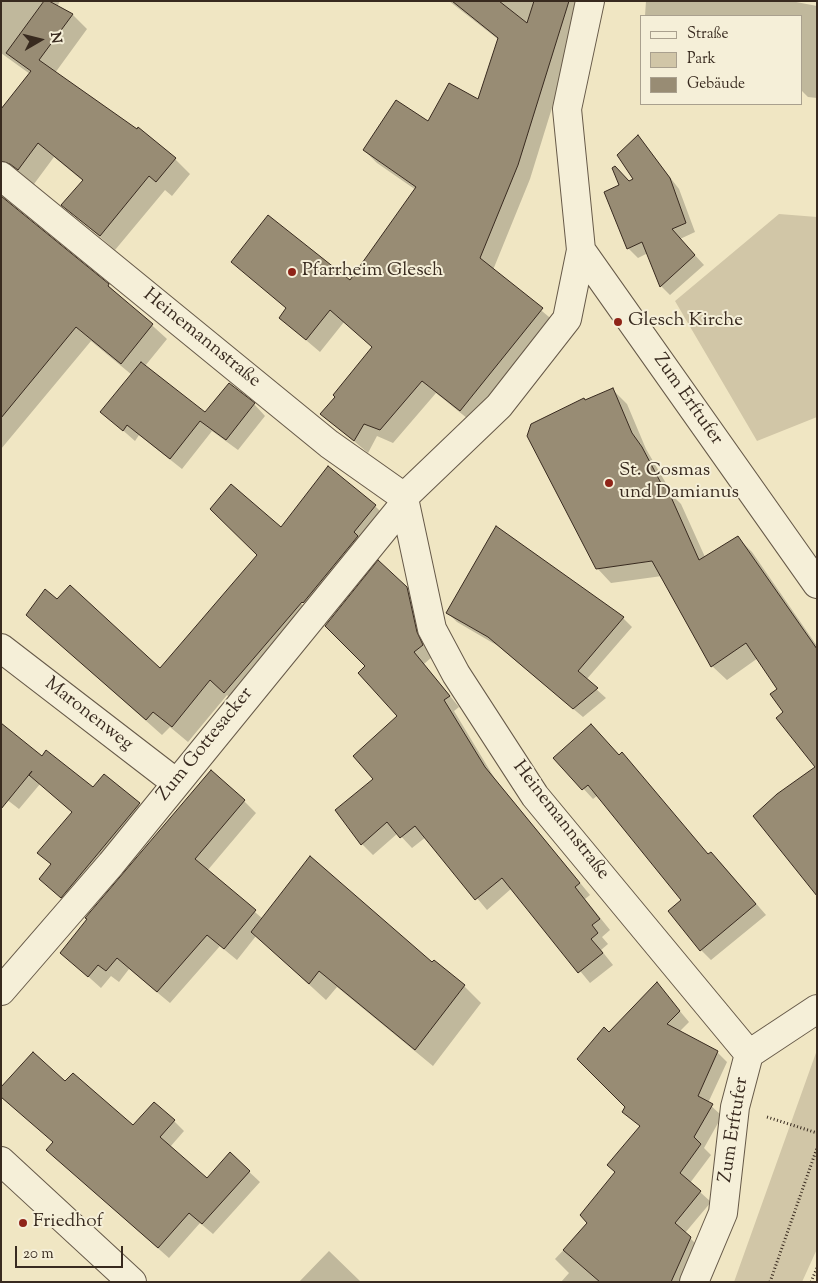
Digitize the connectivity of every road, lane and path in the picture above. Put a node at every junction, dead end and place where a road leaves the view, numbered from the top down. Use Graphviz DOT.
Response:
graph roads {
  1 [pos="590,1"];
  2 [pos="1,176"];
  3 [pos="581,250"];
  4 [pos="405,500"];
  5 [pos="817,584"];
  6 [pos="1,648"];
  7 [pos="175,782"];
  8 [pos="1,991"];
  9 [pos="817,1008"];
  10 [pos="749,1054"];
  11 [pos="735,1107"];
  12 [pos="817,1133"];
  13 [pos="817,1148"];
  14 [pos="1,1161"];
  15 [pos="817,1268"];
  16 [pos="132,1282"];
  17 [pos="694,1282"];
  18 [pos="770,1282"];
  19 [pos="811,1282"];
  1 -- 3 [label="street, Zum Erftufer"];
  2 -- 4 [label="street, Heinemannstraße"];
  3 -- 4 [label="street, Zum Gottesacker"];
  3 -- 5 [label="street, Zum Erftufer"];
  4 -- 7 [label="street, Zum Gottesacker"];
  4 -- 10 [label="street, Heinemannstraße"];
  6 -- 7 [label="street, Maronenweg"];
  7 -- 8 [label="street, Zum Gottesacker"];
  9 -- 10 [label="street, Zum Erftufer"];
  10 -- 11 [label="street, Zum Erftufer"];
  11 -- 12 [label="path"];
  11 -- 17 [label="street, Zum Erftufer"];
  13 -- 18 [label="path"];
  14 -- 16 [label="street"];
  15 -- 19 [label="path"];
}
